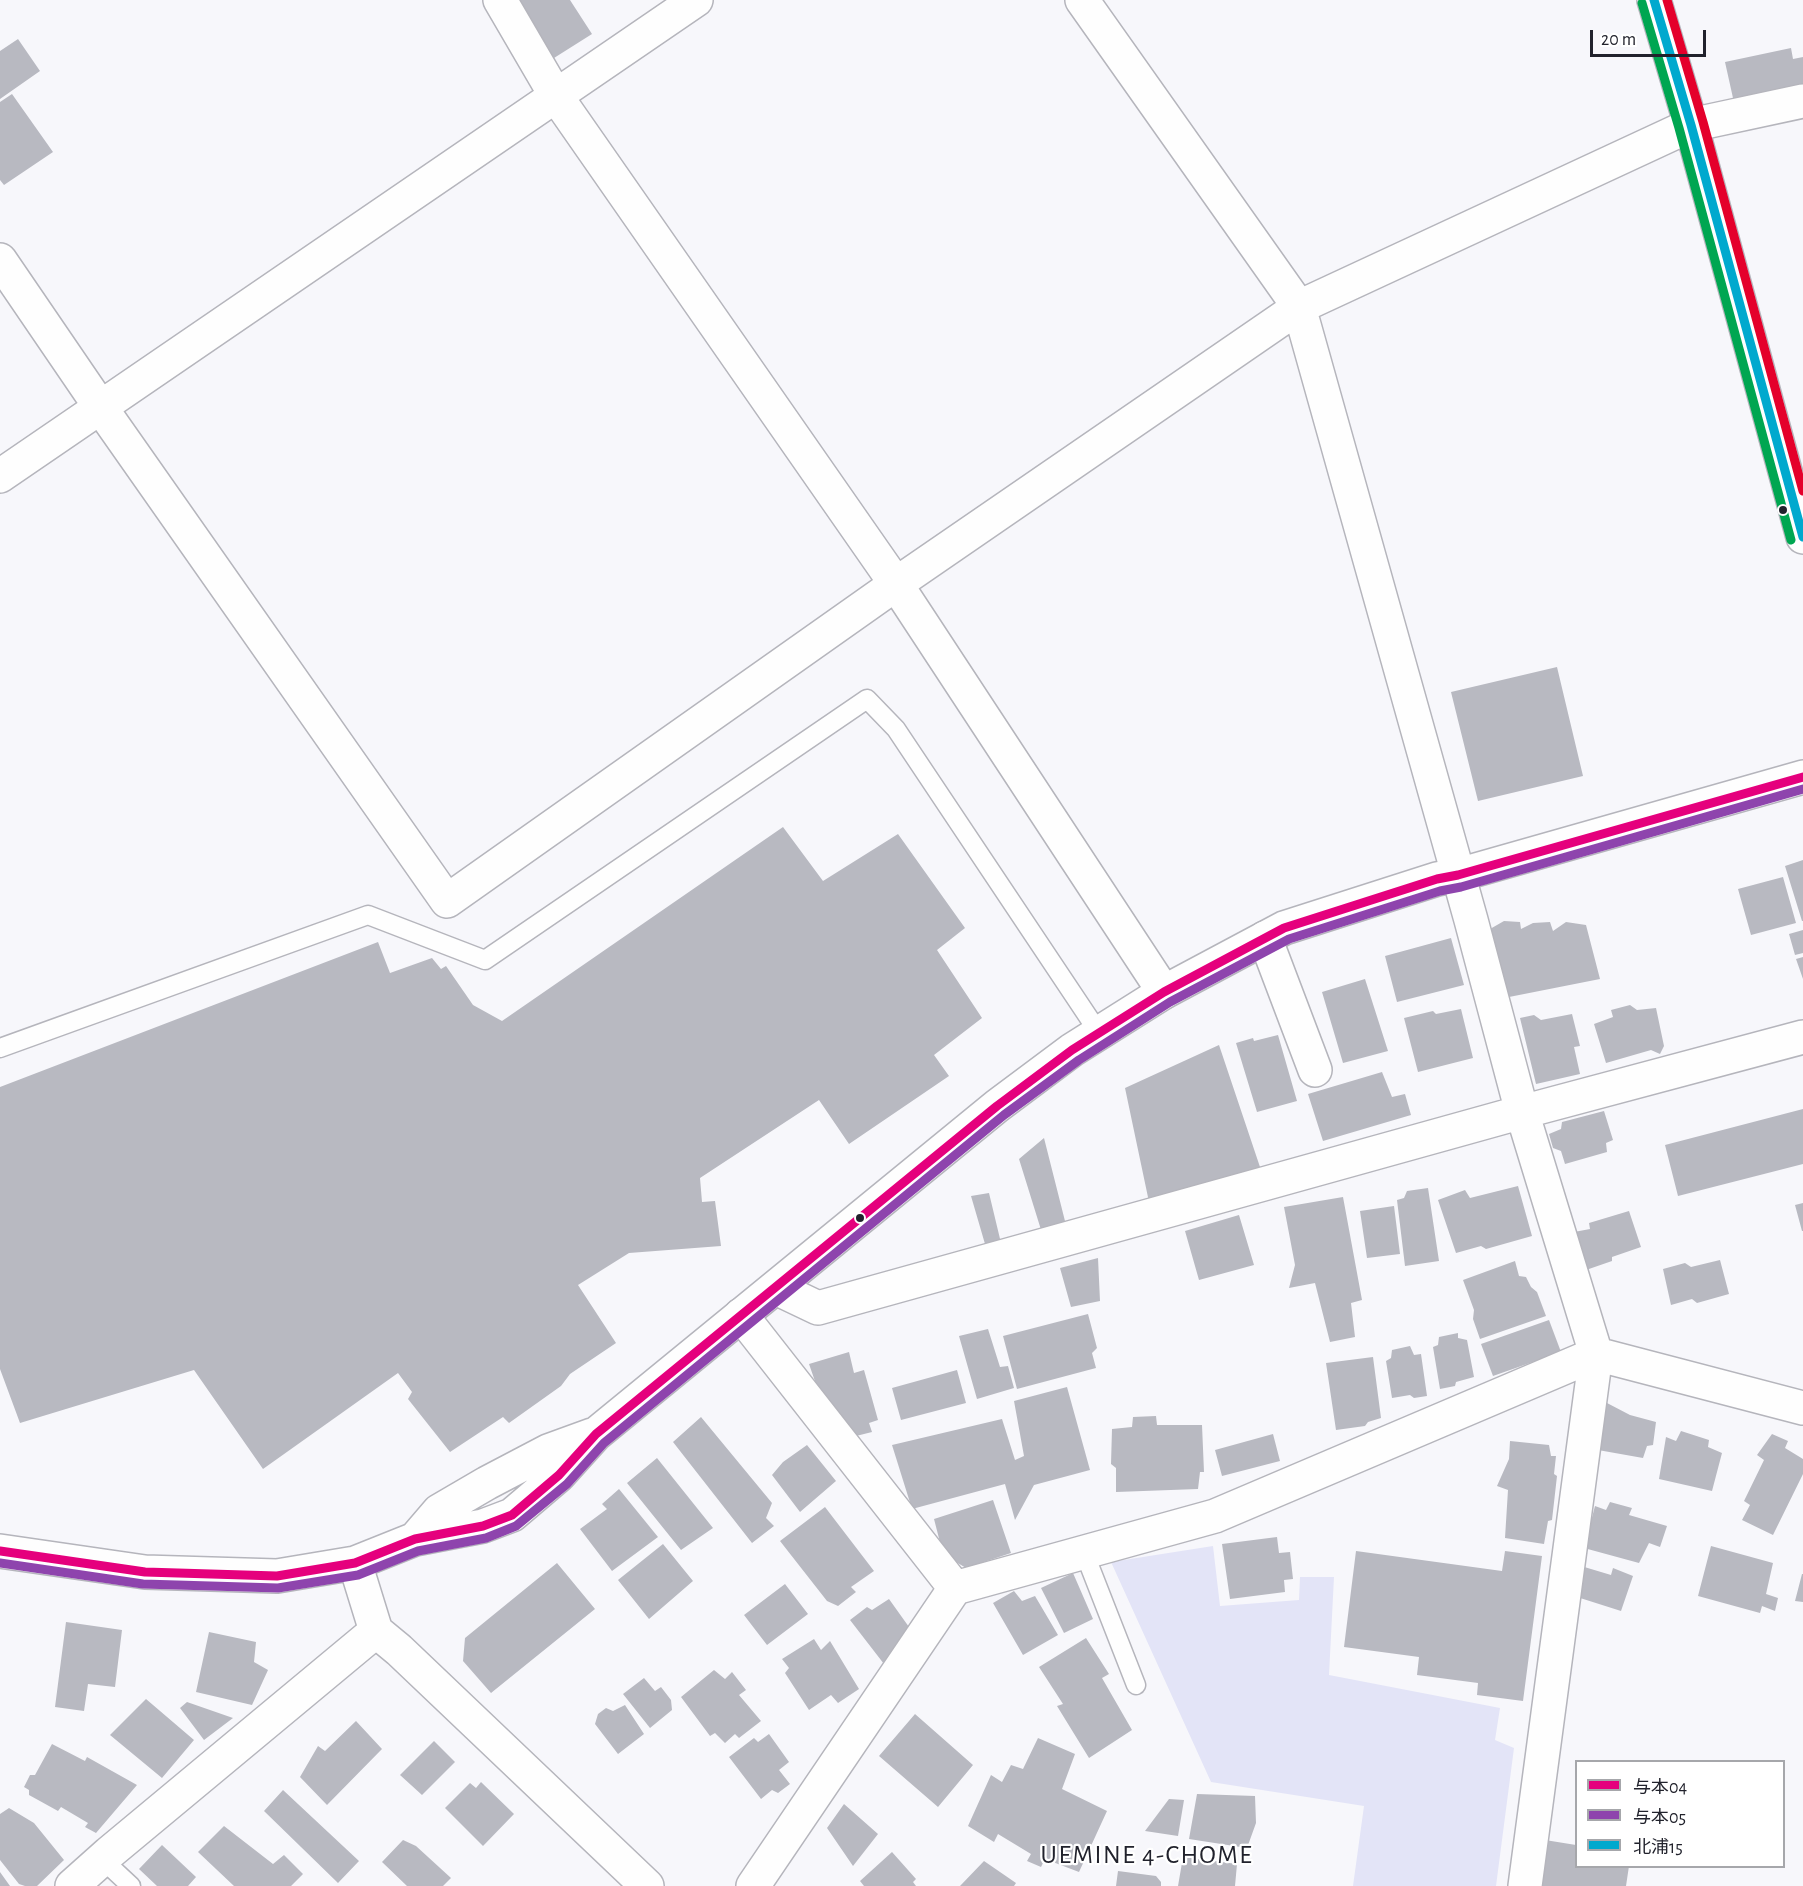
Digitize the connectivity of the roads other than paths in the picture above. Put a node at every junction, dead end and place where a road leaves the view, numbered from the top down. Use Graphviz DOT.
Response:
graph roads {
  1 [pos="500,0"];
  2 [pos="696,0"];
  3 [pos="1082,0"];
  4 [pos="1654,0"];
  5 [pos="556,96"];
  6 [pos="1803,101"];
  7 [pos="1691,125"];
  8 [pos="0,260"];
  9 [pos="1299,307"];
  10 [pos="101,408"];
  11 [pos="0,476"];
  12 [pos="1803,537"];
  13 [pos="896,584"];
  14 [pos="1803,777"];
  15 [pos="1458,875"];
  16 [pos="1265,938"];
  17 [pos="1164,992"];
  18 [pos="1100,1033"];
  19 [pos="1803,1037"];
  20 [pos="0,1048"];
  21 [pos="1315,1070"];
  22 [pos="1522,1112"];
  23 [pos="776,1288"];
  24 [pos="741,1315"];
  25 [pos="1596,1354"];
  26 [pos="1803,1408"];
  27 [pos="0,1551"];
  28 [pos="1084,1552"];
  29 [pos="355,1563"];
  30 [pos="955,1588"];
  31 [pos="376,1631"];
  32 [pos="1136,1684"];
  33 [pos="102,1858"];
  34 [pos="72,1886"];
  35 [pos="131,1886"];
  36 [pos="647,1886"];
  37 [pos="753,1886"];
  38 [pos="1525,1886"];
  1 -- 5 [label="street"];
  2 -- 5 [label="street"];
  3 -- 9 [label="street"];
  4 -- 7 [label="street"];
  5 -- 10 [label="street"];
  5 -- 13 [label="street"];
  6 -- 7 [label="street"];
  7 -- 9 [label="street"];
  7 -- 12 [label="street"];
  8 -- 10 [label="street"];
  9 -- 13 [label="street"];
  9 -- 15 [label="street"];
  10 -- 11 [label="street"];
  10 -- 13 [label="street"];
  13 -- 17 [label="street"];
  14 -- 15 [label="street"];
  15 -- 16 [label="street"];
  15 -- 22 [label="street"];
  16 -- 17 [label="street"];
  16 -- 21 [label="street"];
  17 -- 18 [label="street"];
  18 -- 20 [label="lane"];
  18 -- 23 [label="street"];
  19 -- 22 [label="street"];
  22 -- 23 [label="street"];
  22 -- 25 [label="street"];
  23 -- 24 [label="street"];
  24 -- 29 [label="street"];
  24 -- 30 [label="street"];
  25 -- 26 [label="street"];
  25 -- 28 [label="street"];
  25 -- 38 [label="street"];
  27 -- 29 [label="street"];
  28 -- 30 [label="street"];
  28 -- 32 [label="lane"];
  29 -- 31 [label="street"];
  30 -- 37 [label="street"];
  31 -- 33 [label="street"];
  31 -- 36 [label="street"];
  33 -- 34 [label="street"];
  33 -- 35 [label="lane"];
}
